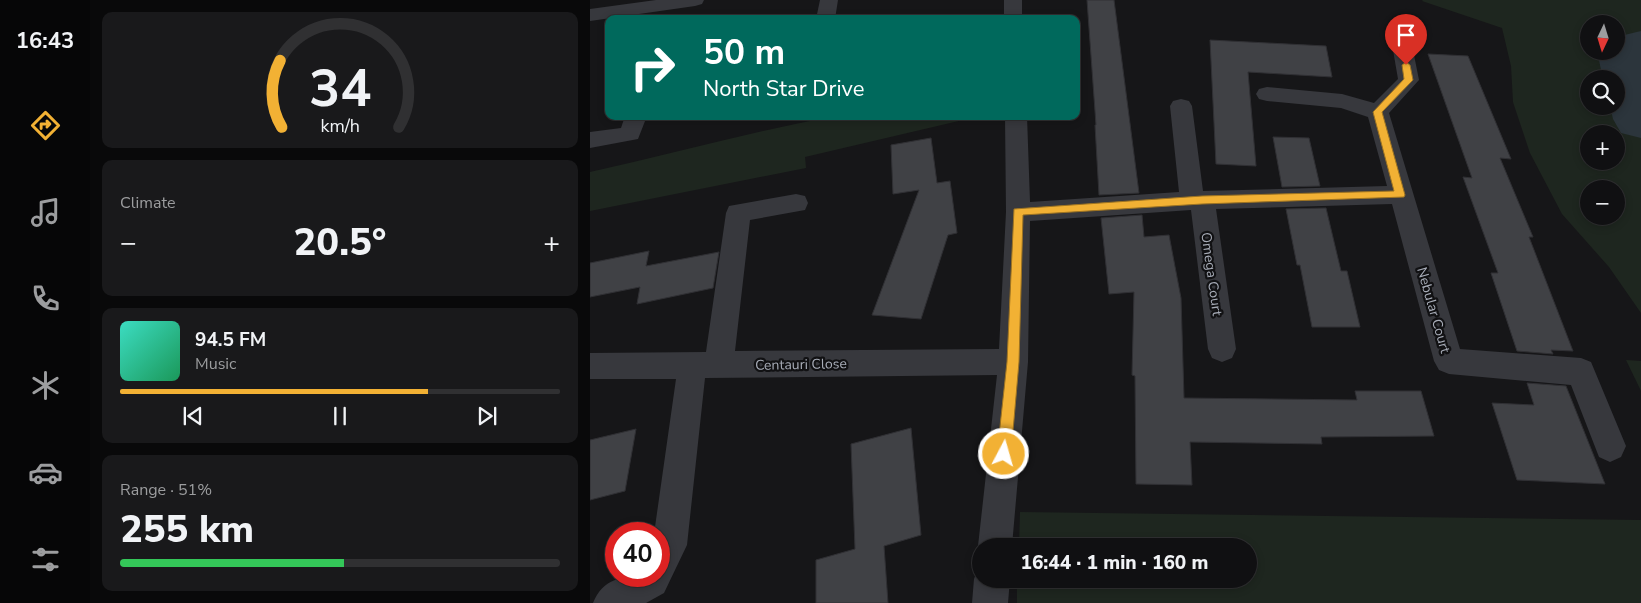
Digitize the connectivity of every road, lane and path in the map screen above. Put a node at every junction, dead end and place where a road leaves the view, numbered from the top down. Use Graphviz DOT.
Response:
graph roads {
  1 [pos="695,0"];
  2 [pos="829,0"];
  3 [pos="1013,0"];
  4 [pos="667,11"];
  5 [pos="590,15"];
  6 [pos="826,15"];
  7 [pos="1013,15"];
  8 [pos="1404,50"];
  9 [pos="1267,94"];
  10 [pos="1180,106"];
  11 [pos="1378,112"];
  12 [pos="1016,120"];
  13 [pos="633,125"];
  14 [pos="590,140"];
  15 [pos="1400,195"];
  16 [pos="1197,200"];
  17 [pos="796,204"];
  18 [pos="1018,212"];
  19 [pos="1222,349"];
  20 [pos="1013,362"];
  21 [pos="590,366"];
  22 [pos="705,366"];
  23 [pos="1610,446"];
  24 [pos="996,538"];
  25 [pos="670,545"];
  26 [pos="639,587"];
  27 [pos="991,588"];
  28 [pos="611,603"];
  29 [pos="990,603"];
  1 -- 4 [label="street"];
  2 -- 6 [label="street"];
  3 -- 7 [label="street"];
  4 -- 5 [label="street"];
  8 -- 11 [label="street"];
  9 -- 11 [label="street"];
  10 -- 16 [label="street, Omega Court"];
  11 -- 15 [label="street, Nebular Court"];
  12 -- 18 [label="street"];
  13 -- 14 [label="street"];
  15 -- 16 [label="street"];
  15 -- 23 [label="street, Nebular Court"];
  16 -- 18 [label="street"];
  16 -- 19 [label="street, Omega Court"];
  17 -- 22 [label="street"];
  18 -- 20 [label="street"];
  20 -- 22 [label="street, Centauri Close"];
  20 -- 24 [label="street"];
  21 -- 22 [label="street, Centauri Close"];
  22 -- 25 [label="street"];
  26 -- 28 [label="street"];
  27 -- 29 [label="street"];
}
